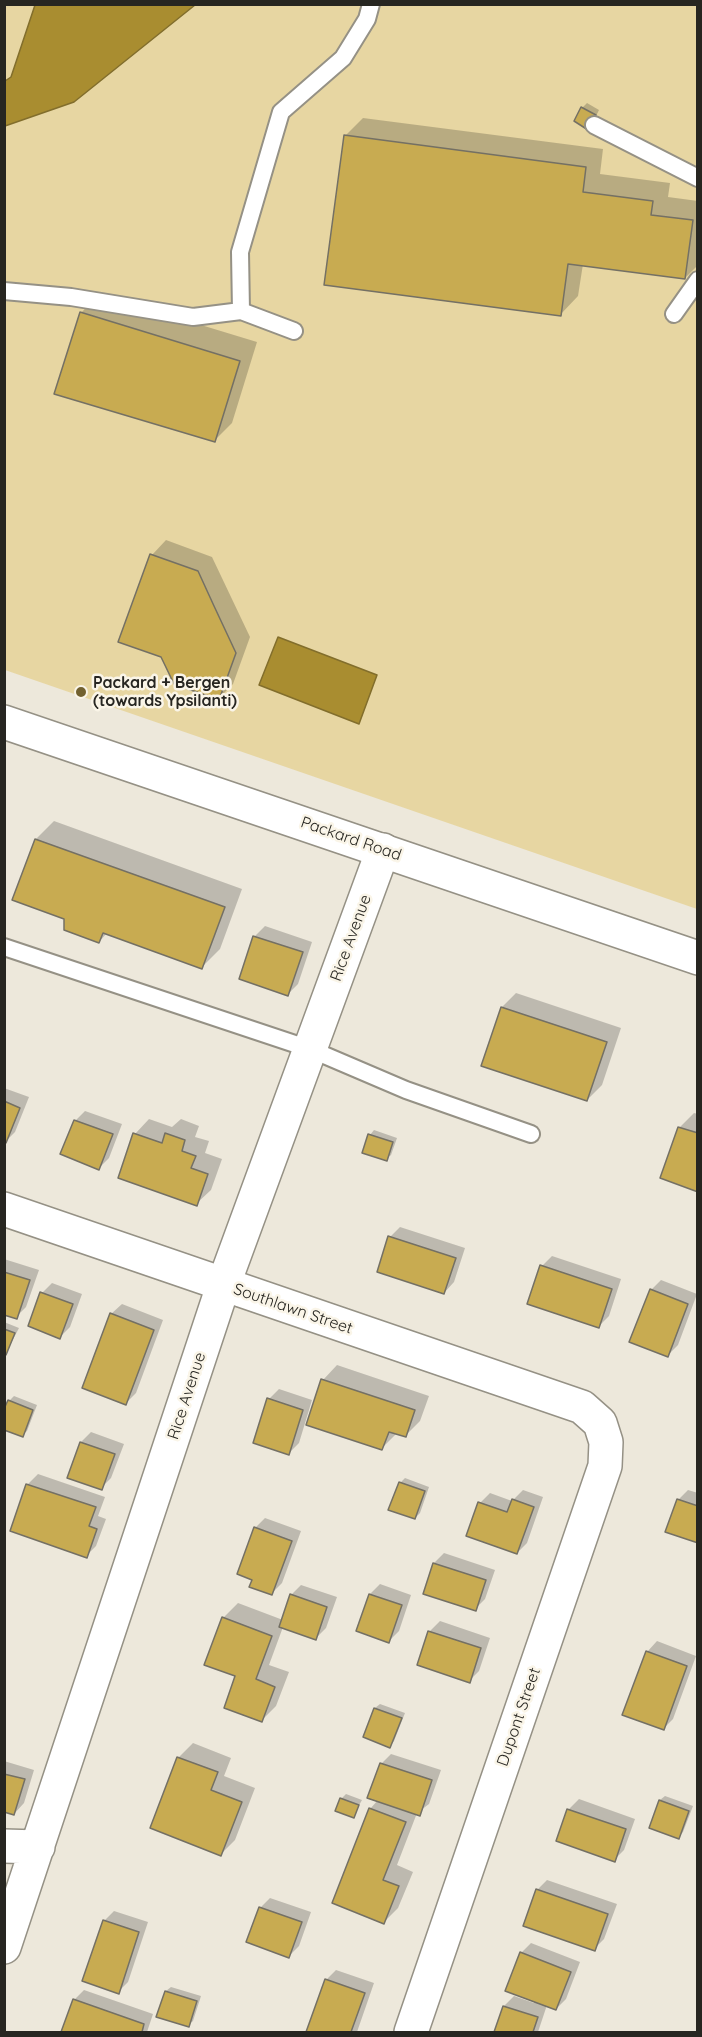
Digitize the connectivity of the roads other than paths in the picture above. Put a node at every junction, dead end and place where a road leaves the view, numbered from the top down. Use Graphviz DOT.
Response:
graph roads {
  1 [pos="371,4"];
  2 [pos="594,124"];
  3 [pos="698,178"];
  4 [pos="698,280"];
  5 [pos="4,291"];
  6 [pos="241,310"];
  7 [pos="674,314"];
  8 [pos="294,331"];
  9 [pos="4,722"];
  10 [pos="383,850"];
  11 [pos="4,947"];
  12 [pos="698,958"];
  13 [pos="310,1049"];
  14 [pos="531,1134"];
  15 [pos="4,1209"];
  16 [pos="223,1286"];
  17 [pos="582,1407"];
  18 [pos="4,1846"];
  19 [pos="38,1847"];
  20 [pos="4,1947"];
  21 [pos="411,2032"];
  1 -- 6 [label="lane"];
  2 -- 3 [label="lane"];
  4 -- 7 [label="lane"];
  5 -- 6 [label="lane"];
  6 -- 8 [label="lane"];
  9 -- 10 [label="street, Packard Road"];
  10 -- 12 [label="street, Packard Road"];
  10 -- 13 [label="street, Rice Avenue"];
  11 -- 13 [label="lane"];
  13 -- 14 [label="lane"];
  13 -- 16 [label="street, Rice Avenue"];
  15 -- 16 [label="street, Southlawn Street"];
  16 -- 17 [label="street, Southlawn Street"];
  16 -- 19 [label="street, Rice Avenue"];
  17 -- 21 [label="street, Dupont Street"];
  18 -- 19 [label="street"];
  19 -- 20 [label="street, Rice Avenue"];
}
